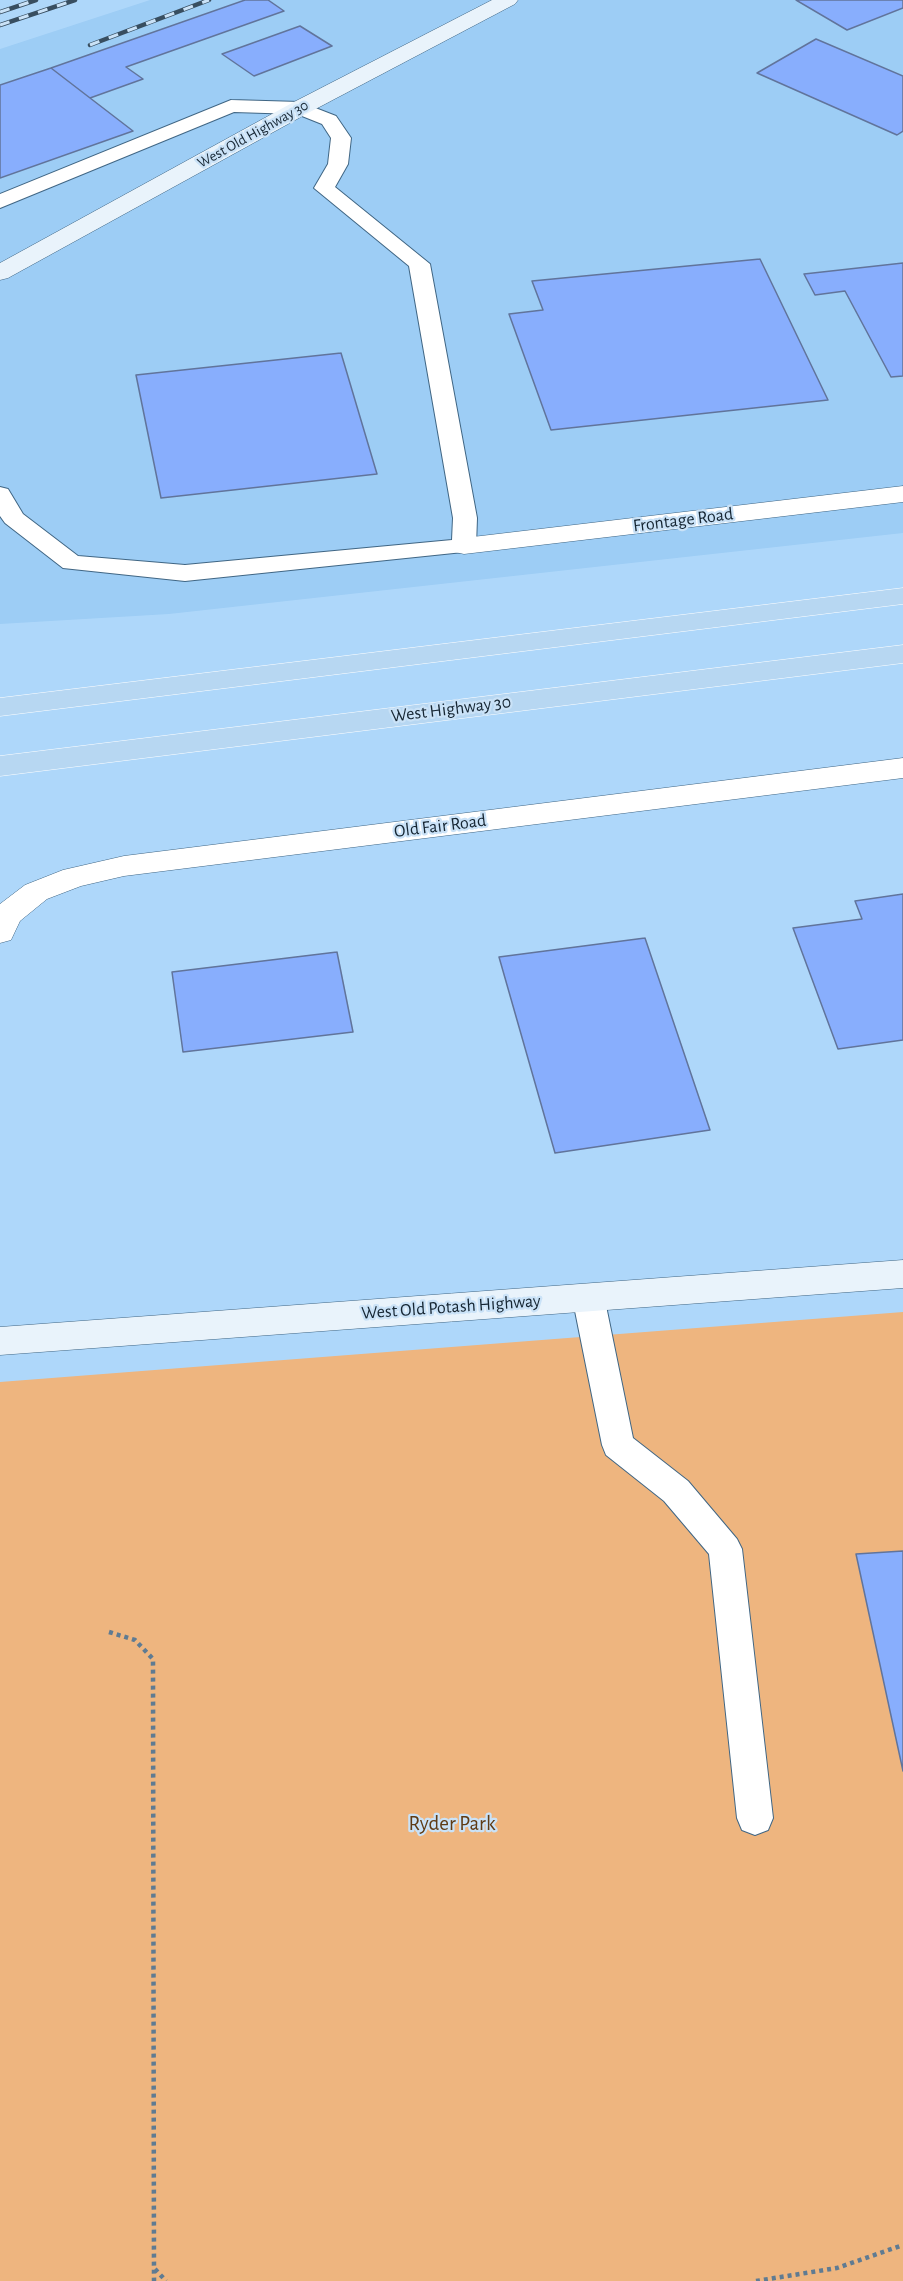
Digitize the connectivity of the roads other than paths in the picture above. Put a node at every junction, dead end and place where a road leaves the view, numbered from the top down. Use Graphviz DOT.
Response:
graph roads {
  1 [pos="508,0"];
  2 [pos="300,108"];
  3 [pos="0,202"];
  4 [pos="0,273"];
  5 [pos="0,494"];
  6 [pos="903,494"];
  7 [pos="464,546"];
  8 [pos="903,596"];
  9 [pos="903,654"];
  10 [pos="0,707"];
  11 [pos="0,766"];
  12 [pos="903,768"];
  13 [pos="0,932"];
  14 [pos="903,1274"];
  15 [pos="588,1296"];
  16 [pos="0,1341"];
  17 [pos="755,1818"];
  1 -- 2 [label="street, West Old Highway 30"];
  2 -- 3 [label="lane"];
  2 -- 4 [label="street, West Old Highway 30"];
  2 -- 7 [label="lane"];
  5 -- 7 [label="lane"];
  6 -- 7 [label="street, Frontage Road"];
  8 -- 10 [label="highway"];
  9 -- 11 [label="highway, West Highway 30"];
  12 -- 13 [label="street, Old Fair Road"];
  14 -- 15 [label="street, West Old Potash Highway"];
  15 -- 16 [label="street, West Old Potash Highway"];
  15 -- 17 [label="lane"];
}
